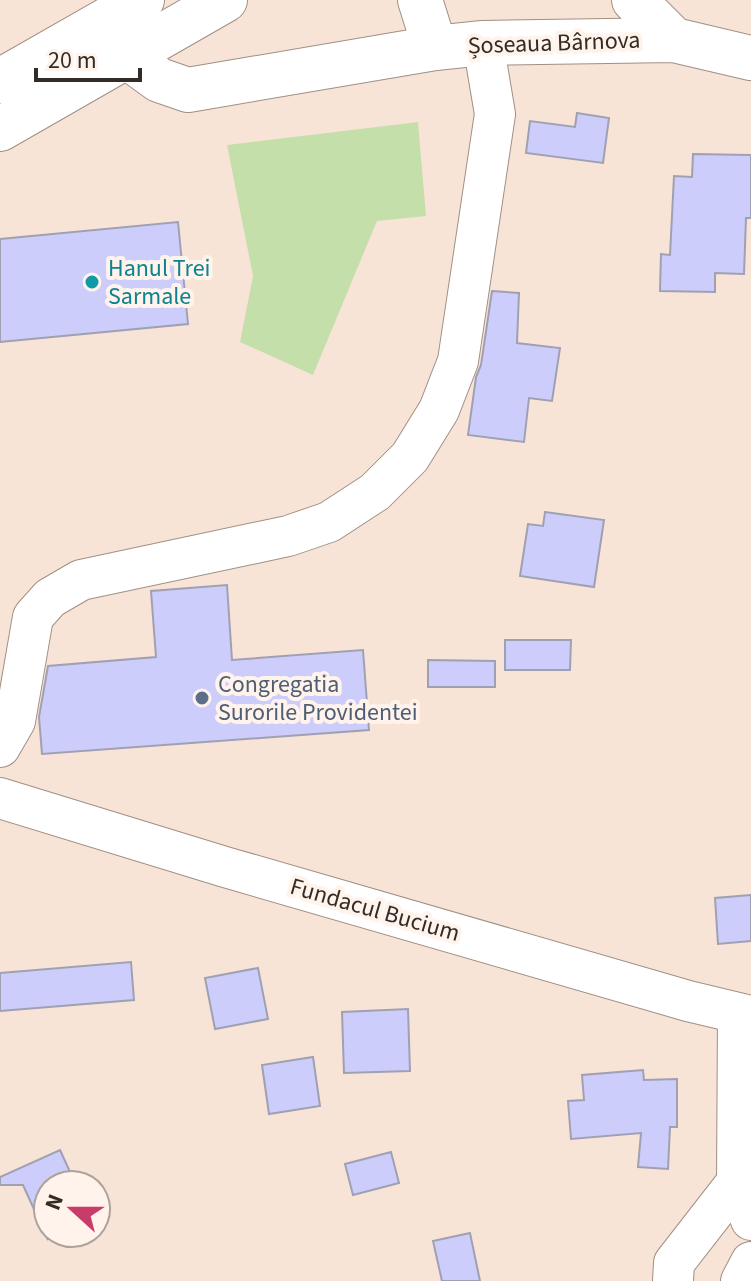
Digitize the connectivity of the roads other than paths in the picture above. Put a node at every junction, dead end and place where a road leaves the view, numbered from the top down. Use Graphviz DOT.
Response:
graph roads {
  1 [pos="142,0"];
  2 [pos="225,0"];
  3 [pos="420,0"];
  4 [pos="634,0"];
  5 [pos="674,40"];
  6 [pos="483,43"];
  7 [pos="435,48"];
  8 [pos="126,56"];
  9 [pos="751,58"];
  10 [pos="0,81"];
  11 [pos="0,129"];
  12 [pos="0,747"];
  13 [pos="0,798"];
  14 [pos="744,1015"];
  15 [pos="737,1182"];
  16 [pos="751,1220"];
  17 [pos="751,1262"];
  18 [pos="673,1281"];
  19 [pos="741,1281"];
  1 -- 10 [label="main road"];
  2 -- 8 [label="main road"];
  3 -- 7 [label="main road, Șoseaua Bârnova"];
  4 -- 5 [label="main road, Șoseaua Bârnova"];
  5 -- 6 [label="main road, Șoseaua Bârnova"];
  5 -- 9 [label="main road, Șoseaua Bârnova"];
  6 -- 7 [label="main road, Șoseaua Bârnova"];
  6 -- 12 [label="street"];
  7 -- 8 [label="main road, Șoseaua Bârnova"];
  8 -- 11 [label="main road"];
  13 -- 14 [label="street, Fundacul Bucium"];
  14 -- 15 [label="street"];
  15 -- 16 [label="street"];
  15 -- 18 [label="street"];
  17 -- 19 [label="street"];
}
